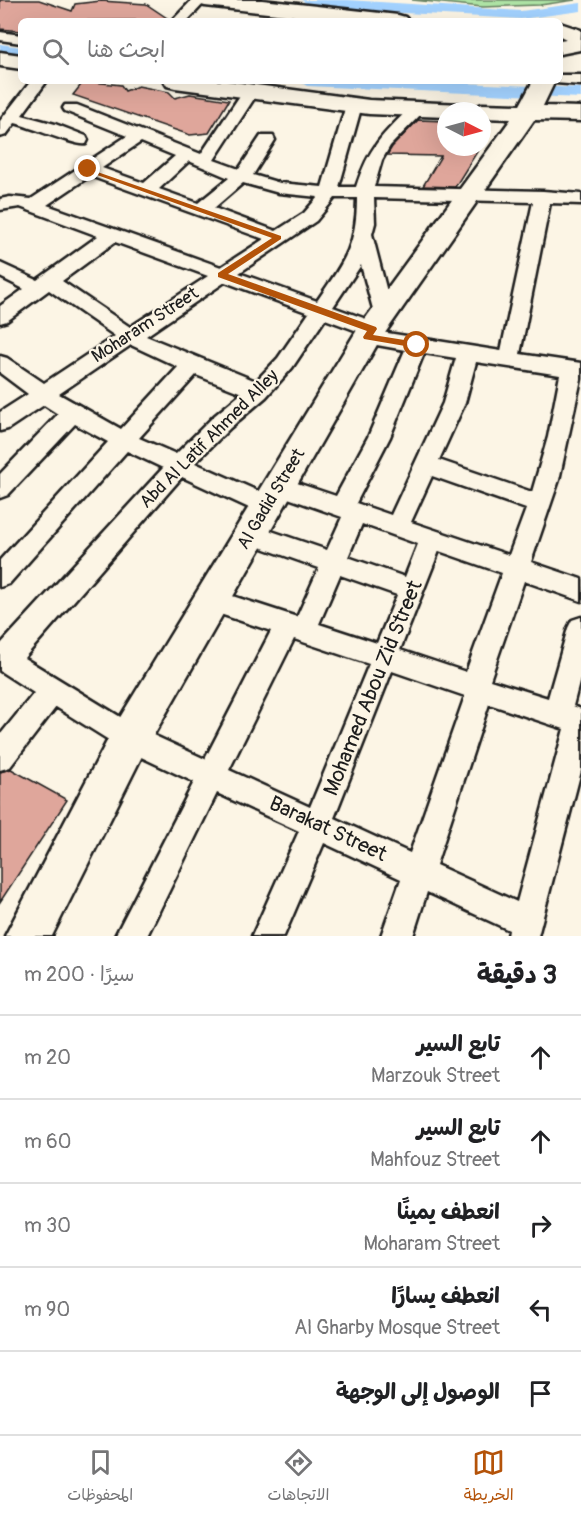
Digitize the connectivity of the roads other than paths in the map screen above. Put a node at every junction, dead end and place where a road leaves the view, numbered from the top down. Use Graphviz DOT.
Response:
graph roads {
  1 [pos="200,0"];
  2 [pos="205,0"];
  3 [pos="182,18"];
  4 [pos="370,18"];
  5 [pos="0,36"];
  6 [pos="18,39"];
  7 [pos="0,59"];
  8 [pos="18,62"];
  9 [pos="563,80"];
  10 [pos="581,80"];
  11 [pos="37,84"];
  12 [pos="198,84"];
  13 [pos="542,84"];
  14 [pos="251,91"];
  15 [pos="354,105"];
  16 [pos="71,108"];
  17 [pos="417,110"];
  18 [pos="437,110"];
  19 [pos="491,111"];
  20 [pos="528,112"];
  21 [pos="581,114"];
  22 [pos="12,117"];
  23 [pos="0,132"];
  24 [pos="140,135"];
  25 [pos="80,140"];
  26 [pos="267,140"];
  27 [pos="187,154"];
  28 [pos="205,161"];
  29 [pos="88,169"];
  30 [pos="241,176"];
  31 [pos="147,190"];
  32 [pos="328,193"];
  33 [pos="366,193"];
  34 [pos="471,194"];
  35 [pos="543,196"];
  36 [pos="581,199"];
  37 [pos="0,205"];
  38 [pos="33,206"];
  39 [pos="201,210"];
  40 [pos="111,235"];
  41 [pos="364,236"];
  42 [pos="278,238"];
  43 [pos="0,268"];
  44 [pos="221,275"];
  45 [pos="43,284"];
  46 [pos="321,311"];
  47 [pos="0,316"];
  48 [pos="374,327"];
  49 [pos="129,336"];
  50 [pos="417,345"];
  51 [pos="468,353"];
  52 [pos="509,359"];
  53 [pos="0,363"];
  54 [pos="192,365"];
  55 [pos="576,370"];
  56 [pos="259,391"];
  57 [pos="43,392"];
  58 [pos="72,413"];
  59 [pos="0,423"];
  60 [pos="123,440"];
  61 [pos="179,465"];
  62 [pos="426,465"];
  63 [pos="0,489"];
  64 [pos="539,504"];
  65 [pos="266,508"];
  66 [pos="349,510"];
  67 [pos="398,527"];
  68 [pos="432,539"];
  69 [pos="334,562"];
  70 [pos="517,568"];
  71 [pos="0,578"];
  72 [pos="412,590"];
  73 [pos="581,590"];
  74 [pos="211,600"];
  75 [pos="295,628"];
  76 [pos="581,628"];
  77 [pos="2,658"];
  78 [pos="386,658"];
  79 [pos="478,688"];
  80 [pos="53,690"];
  81 [pos="572,719"];
  82 [pos="130,738"];
  83 [pos="0,757"];
  84 [pos="211,776"];
  85 [pos="318,823"];
  86 [pos="420,871"];
  87 [pos="524,929"];
  88 [pos="28,936"];
  89 [pos="131,936"];
  90 [pos="268,936"];
  91 [pos="397,936"];
  1 -- 3 [label="street"];
  2 -- 4 [label="main road"];
  5 -- 6 [label="street"];
  7 -- 8 [label="main road"];
  9 -- 10 [label="street"];
  11 -- 22 [label="street"];
  12 -- 14 [label="main road"];
  13 -- 20 [label="main road, Al Gadid Street"];
  14 -- 15 [label="main road"];
  14 -- 28 [label="street"];
  15 -- 17 [label="main road"];
  15 -- 32 [label="street, Moharam Street"];
  16 -- 24 [label="street"];
  17 -- 18 [label="main road"];
  17 -- 33 [label="street, Abd Al Latif Ahmed Alley"];
  19 -- 20 [label="main road"];
  20 -- 21 [label="main road"];
  20 -- 34 [label="main road, Al Gadid Street"];
  22 -- 23 [label="street"];
  22 -- 25 [label="street"];
  24 -- 27 [label="street"];
  24 -- 29 [label="street"];
  26 -- 30 [label="street"];
  27 -- 28 [label="street"];
  27 -- 31 [label="street"];
  28 -- 30 [label="street"];
  29 -- 31 [label="street"];
  29 -- 38 [label="street"];
  30 -- 32 [label="street"];
  30 -- 39 [label="street"];
  31 -- 39 [label="street"];
  32 -- 33 [label="street"];
  32 -- 42 [label="street, Moharam Street"];
  33 -- 34 [label="street"];
  33 -- 41 [label="street, Abd Al Latif Ahmed Alley"];
  34 -- 35 [label="street"];
  34 -- 48 [label="main road, Al Gadid Street"];
  35 -- 36 [label="street"];
  35 -- 52 [label="street"];
  37 -- 38 [label="street"];
  38 -- 40 [label="street"];
  39 -- 42 [label="street"];
  40 -- 44 [label="street"];
  40 -- 45 [label="street"];
  41 -- 46 [label="street, Abd Al Latif Ahmed Alley"];
  41 -- 48 [label="street"];
  42 -- 44 [label="street, Moharam Street"];
  43 -- 45 [label="street"];
  44 -- 46 [label="street"];
  44 -- 49 [label="street, Moharam Street"];
  45 -- 47 [label="street"];
  45 -- 49 [label="street"];
  46 -- 48 [label="street"];
  46 -- 56 [label="street, Abd Al Latif Ahmed Alley"];
  48 -- 50 [label="street"];
  48 -- 65 [label="main road, Al Gadid Street"];
  49 -- 54 [label="street"];
  49 -- 57 [label="street, Moharam Street"];
  50 -- 51 [label="street"];
  50 -- 66 [label="street"];
  51 -- 52 [label="street"];
  51 -- 62 [label="street"];
  52 -- 55 [label="street"];
  53 -- 57 [label="street"];
  54 -- 56 [label="street"];
  54 -- 60 [label="street"];
  55 -- 64 [label="street"];
  56 -- 61 [label="street, Abd Al Latif Ahmed Alley"];
  57 -- 58 [label="street"];
  57 -- 59 [label="street, Moharam Street"];
  58 -- 60 [label="street"];
  58 -- 63 [label="street"];
  60 -- 61 [label="street"];
  60 -- 71 [label="street"];
  61 -- 65 [label="street"];
  61 -- 77 [label="street, Abd Al Latif Ahmed Alley"];
  62 -- 64 [label="street"];
  62 -- 67 [label="street"];
  64 -- 70 [label="street"];
  65 -- 66 [label="street"];
  65 -- 69 [label="street"];
  65 -- 74 [label="main road, Al Gadid Street"];
  66 -- 67 [label="street"];
  66 -- 69 [label="street"];
  67 -- 68 [label="street"];
  68 -- 70 [label="street"];
  68 -- 72 [label="street, Mohamed Abou Zid Street"];
  69 -- 72 [label="street"];
  69 -- 75 [label="street"];
  70 -- 73 [label="street"];
  70 -- 79 [label="street"];
  72 -- 78 [label="street, Mohamed Abou Zid Street"];
  74 -- 75 [label="street"];
  74 -- 82 [label="main road, Al Gadid Street"];
  75 -- 78 [label="street"];
  75 -- 84 [label="street"];
  76 -- 81 [label="street"];
  77 -- 80 [label="street, Barakat Street"];
  78 -- 79 [label="street"];
  78 -- 85 [label="street, Mohamed Abou Zid Street"];
  79 -- 81 [label="street"];
  79 -- 86 [label="street"];
  80 -- 82 [label="street, Barakat Street"];
  80 -- 83 [label="street"];
  81 -- 87 [label="street"];
  82 -- 84 [label="street, Barakat Street"];
  82 -- 88 [label="main road, Al Gadid Street"];
  84 -- 85 [label="street, Barakat Street"];
  84 -- 89 [label="street"];
  85 -- 86 [label="street, Barakat Street"];
  85 -- 90 [label="street, Mohamed Abou Zid Street"];
  86 -- 87 [label="street, Barakat Street"];
  86 -- 91 [label="street"];
}
